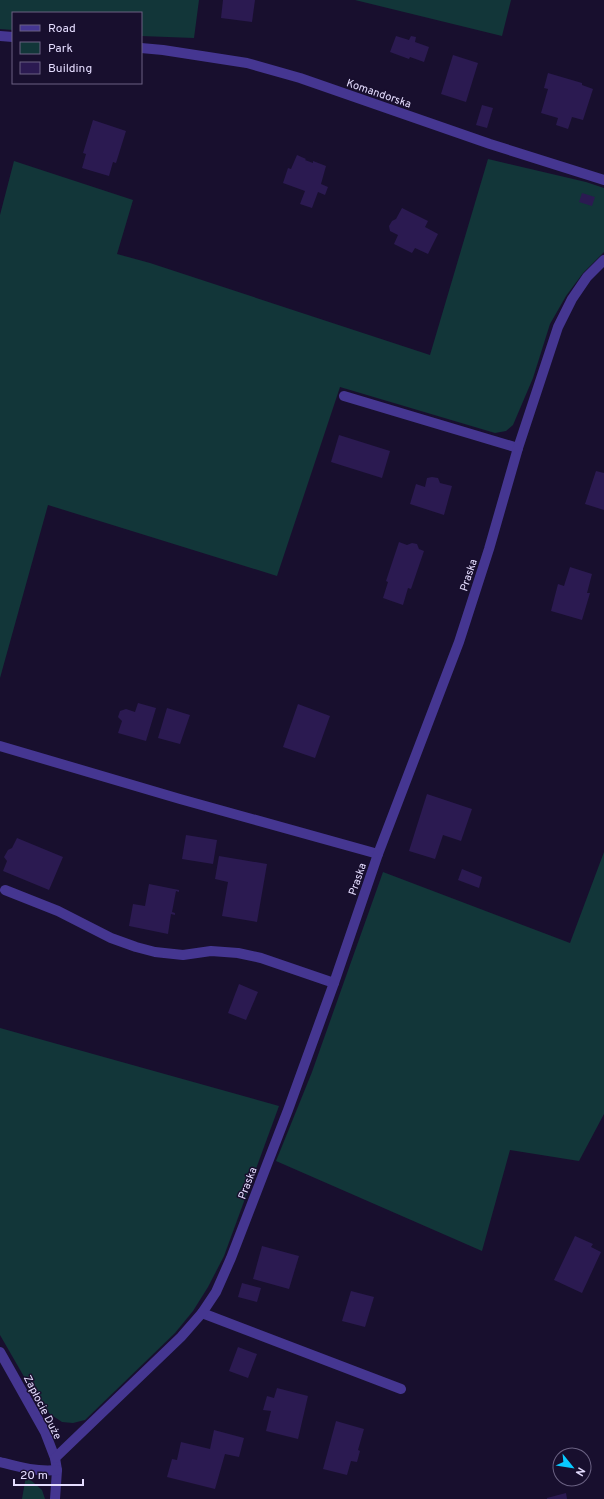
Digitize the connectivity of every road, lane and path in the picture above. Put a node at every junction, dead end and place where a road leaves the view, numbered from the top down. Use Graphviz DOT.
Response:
graph roads {
  1 [pos="0,36"];
  2 [pos="12,37"];
  3 [pos="142,48"];
  4 [pos="604,180"];
  5 [pos="604,260"];
  6 [pos="344,396"];
  7 [pos="518,448"];
  8 [pos="0,746"];
  9 [pos="378,854"];
  10 [pos="5,890"];
  11 [pos="334,983"];
  12 [pos="202,1313"];
  13 [pos="0,1352"];
  14 [pos="401,1389"];
  15 [pos="55,1458"];
  16 [pos="0,1462"];
  17 [pos="57,1470"];
  18 [pos="55,1499"];
  1 -- 2 [label="street"];
  3 -- 4 [label="street, Komandorska"];
  5 -- 7 [label="street, Praska"];
  6 -- 7 [label="street"];
  7 -- 9 [label="street, Praska"];
  8 -- 9 [label="street"];
  9 -- 11 [label="street, Praska"];
  10 -- 11 [label="street"];
  11 -- 12 [label="street, Praska"];
  12 -- 14 [label="street"];
  12 -- 15 [label="street, Praska"];
  13 -- 15 [label="street, Zapłocie Duże"];
  15 -- 17 [label="street, Zapłocie Duże"];
  16 -- 17 [label="street"];
  17 -- 18 [label="street, Zapłocie Duże"];
}
